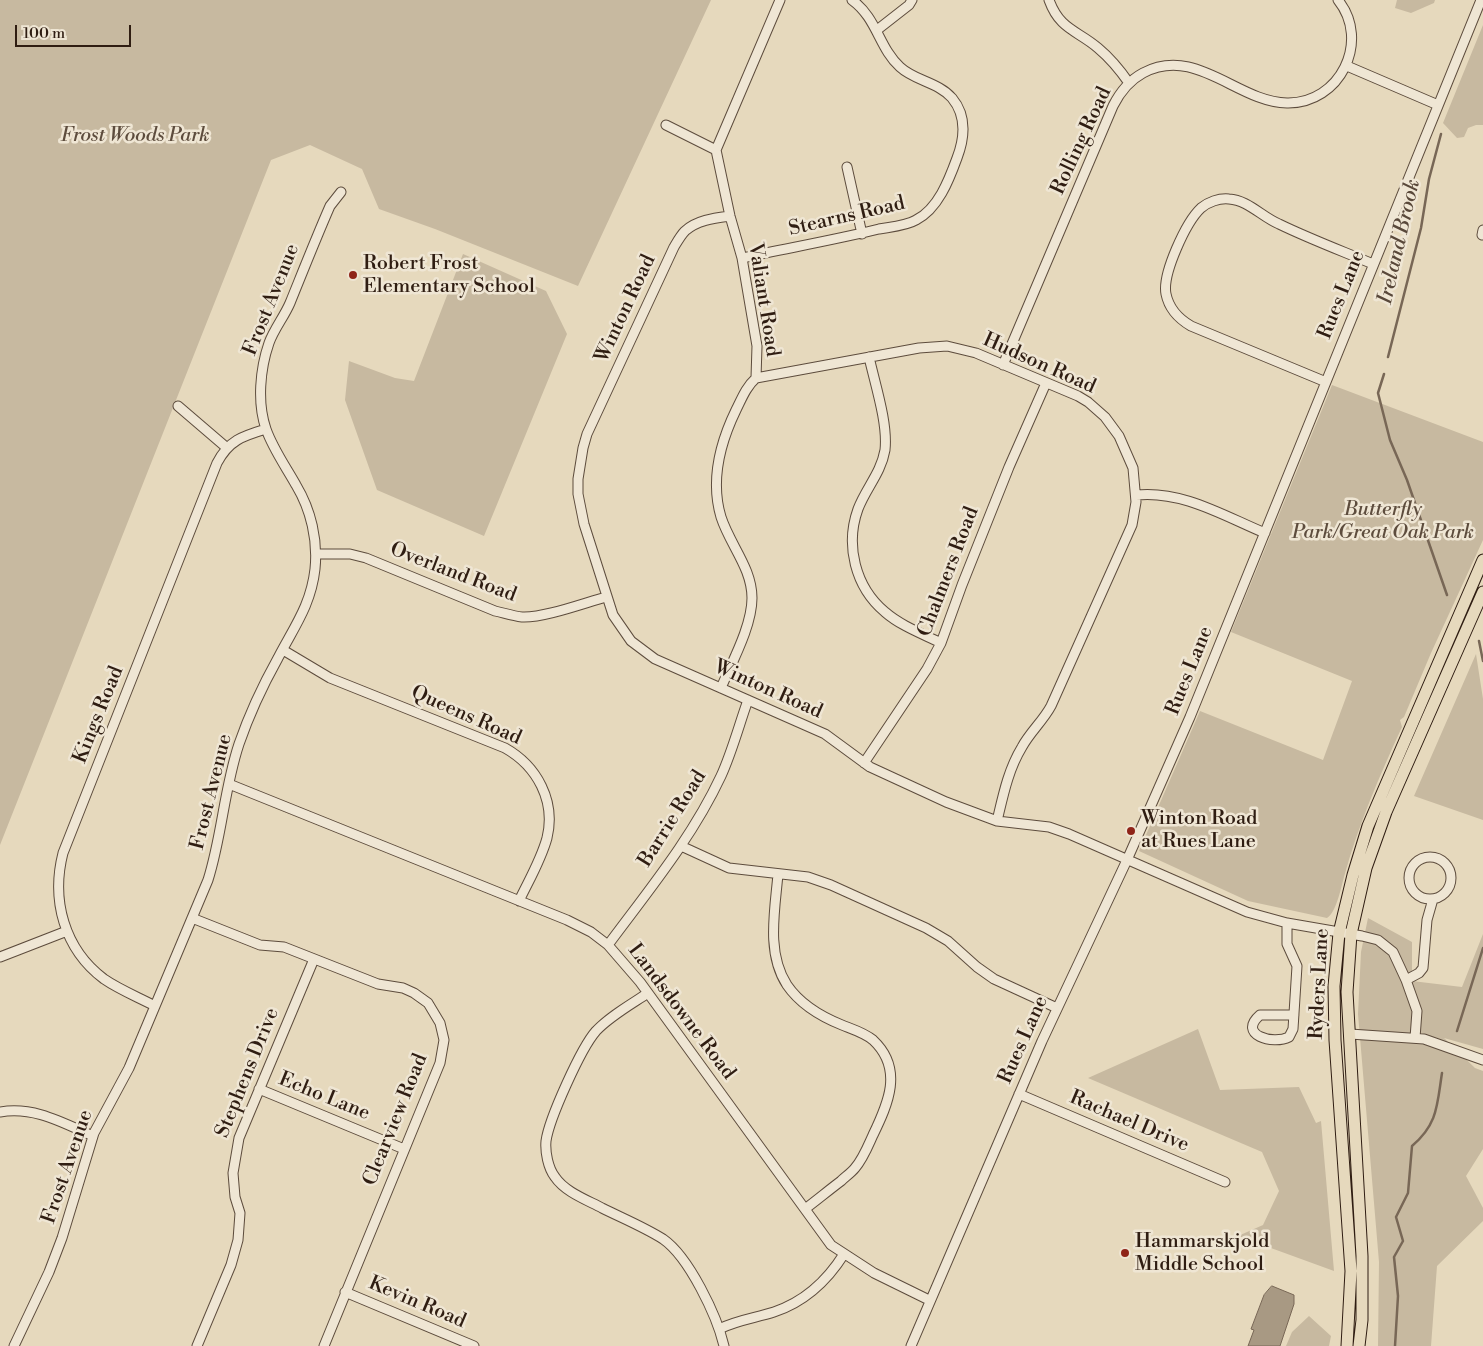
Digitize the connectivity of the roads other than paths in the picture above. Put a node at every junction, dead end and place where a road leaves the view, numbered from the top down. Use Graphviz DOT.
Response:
graph roads {
  1 [pos="780,0"];
  2 [pos="852,0"];
  3 [pos="912,0"];
  4 [pos="1049,0"];
  5 [pos="1481,0"];
  6 [pos="1342,2"];
  7 [pos="877,30"];
  8 [pos="1347,66"];
  9 [pos="1129,83"];
  10 [pos="1438,105"];
  11 [pos="666,125"];
  12 [pos="716,150"];
  13 [pos="847,167"];
  14 [pos="341,192"];
  15 [pos="730,216"];
  16 [pos="862,234"];
  17 [pos="742,258"];
  18 [pos="1373,264"];
  19 [pos="870,357"];
  20 [pos="1003,365"];
  21 [pos="756,378"];
  22 [pos="1326,382"];
  23 [pos="1046,383"];
  24 [pos="178,406"];
  25 [pos="266,429"];
  26 [pos="226,448"];
  27 [pos="1136,495"];
  28 [pos="1265,534"];
  29 [pos="316,554"];
  30 [pos="1483,560"];
  31 [pos="1483,592"];
  32 [pos="606,596"];
  33 [pos="942,643"];
  34 [pos="283,650"];
  35 [pos="721,688"];
  36 [pos="748,700"];
  37 [pos="864,763"];
  38 [pos="229,784"];
  39 [pos="997,821"];
  40 [pos="681,846"];
  41 [pos="1127,860"];
  42 [pos="778,874"];
  43 [pos="1433,899"];
  44 [pos="519,901"];
  45 [pos="192,918"];
  46 [pos="1287,923"];
  47 [pos="67,931"];
  48 [pos="1339,933"];
  49 [pos="1351,934"];
  50 [pos="608,945"];
  51 [pos="0,957"];
  52 [pos="314,959"];
  53 [pos="1406,980"];
  54 [pos="648,993"];
  55 [pos="155,1006"];
  56 [pos="1057,1008"];
  57 [pos="1294,1015"];
  58 [pos="1350,1034"];
  59 [pos="1415,1038"];
  60 [pos="1483,1060"];
  61 [pos="259,1090"];
  62 [pos="1019,1094"];
  63 [pos="0,1112"];
  64 [pos="93,1136"];
  65 [pos="404,1149"];
  66 [pos="1225,1182"];
  67 [pos="805,1209"];
  68 [pos="844,1254"];
  69 [pos="345,1292"];
  70 [pos="929,1300"];
  71 [pos="719,1329"];
  72 [pos="14,1346"];
  73 [pos="197,1346"];
  74 [pos="324,1346"];
  75 [pos="474,1346"];
  76 [pos="724,1346"];
  77 [pos="911,1346"];
  78 [pos="1347,1346"];
  79 [pos="1359,1346"];
  1 -- 12 [label="street"];
  2 -- 7 [label="street, Stearns Road"];
  3 -- 7 [label="street"];
  4 -- 9 [label="street"];
  5 -- 10 [label="street, Rues Lane"];
  6 -- 8 [label="street"];
  7 -- 16 [label="street, Stearns Road"];
  8 -- 9 [label="street, Rolling Road"];
  8 -- 10 [label="street"];
  9 -- 20 [label="street, Rolling Road"];
  10 -- 18 [label="street, Rues Lane"];
  11 -- 12 [label="street"];
  12 -- 15 [label="street, Valiant Road"];
  13 -- 16 [label="street"];
  14 -- 25 [label="street, Frost Avenue"];
  15 -- 17 [label="street, Valiant Road"];
  15 -- 32 [label="street, Winton Road"];
  16 -- 17 [label="street, Stearns Road"];
  17 -- 21 [label="street, Valiant Road"];
  18 -- 22 [label="street, Rues Lane"];
  18 -- 22 [label="street"];
  19 -- 20 [label="street, Hudson Road"];
  19 -- 21 [label="street, Hudson Road"];
  19 -- 33 [label="street"];
  20 -- 23 [label="street, Hudson Road"];
  21 -- 35 [label="street, Valiant Road"];
  22 -- 28 [label="street, Rues Lane"];
  23 -- 27 [label="street, Hudson Road"];
  23 -- 33 [label="street, Chalmers Road"];
  24 -- 26 [label="street"];
  25 -- 26 [label="street"];
  25 -- 29 [label="street, Frost Avenue"];
  26 -- 47 [label="street, Kings Road"];
  27 -- 28 [label="street"];
  27 -- 39 [label="street, Hudson Road"];
  28 -- 41 [label="street, Rues Lane"];
  29 -- 32 [label="street, Overland Road"];
  29 -- 34 [label="street, Frost Avenue"];
  30 -- 48 [label="main road, Ryders Lane"];
  31 -- 49 [label="main road, Ryders Lane"];
  32 -- 35 [label="street, Winton Road"];
  33 -- 37 [label="street, Chalmers Road"];
  34 -- 38 [label="street, Frost Avenue"];
  34 -- 44 [label="street, Queens Road"];
  35 -- 36 [label="street, Winton Road"];
  36 -- 37 [label="street, Winton Road"];
  36 -- 40 [label="street, Barrie Road"];
  37 -- 39 [label="street, Winton Road"];
  38 -- 44 [label="street, Landsdowne Road"];
  38 -- 45 [label="street, Frost Avenue"];
  39 -- 41 [label="street, Winton Road"];
  40 -- 42 [label="street"];
  40 -- 50 [label="street, Barrie Road"];
  41 -- 46 [label="street, Winton Road"];
  41 -- 56 [label="street, Rues Lane"];
  42 -- 56 [label="street"];
  42 -- 67 [label="street"];
  43 -- 43 [label="street"];
  43 -- 53 [label="street"];
  44 -- 50 [label="street, Landsdowne Road"];
  45 -- 52 [label="street, Clearview Road"];
  45 -- 55 [label="street, Frost Avenue"];
  46 -- 48 [label="street, Winton Road"];
  46 -- 57 [label="street"];
  47 -- 51 [label="street"];
  47 -- 55 [label="street, Kings Road"];
  48 -- 49 [label="street, Winton Road"];
  48 -- 78 [label="main road, Ryders Lane"];
  49 -- 53 [label="street, Winton Road"];
  49 -- 58 [label="main road, Ryders Lane"];
  50 -- 54 [label="street, Landsdowne Road"];
  52 -- 61 [label="street, Stephens Drive"];
  52 -- 65 [label="street, Clearview Road"];
  53 -- 59 [label="street, Winton Road"];
  54 -- 67 [label="street, Landsdowne Road"];
  54 -- 71 [label="street"];
  55 -- 64 [label="street, Frost Avenue"];
  56 -- 62 [label="street, Rues Lane"];
  57 -- 57 [label="street"];
  58 -- 59 [label="street"];
  58 -- 79 [label="main road, Ryders Lane"];
  59 -- 60 [label="street"];
  61 -- 65 [label="street, Echo Lane"];
  61 -- 73 [label="street, Stephens Drive"];
  62 -- 66 [label="street, Rachael Drive"];
  62 -- 70 [label="street, Rues Lane"];
  63 -- 64 [label="street"];
  64 -- 72 [label="street, Frost Avenue"];
  65 -- 69 [label="street, Clearview Road"];
  67 -- 68 [label="street, Landsdowne Road"];
  68 -- 70 [label="street, Landsdowne Road"];
  68 -- 71 [label="street"];
  69 -- 74 [label="street, Clearview Road"];
  69 -- 75 [label="street, Kevin Road"];
  70 -- 77 [label="street, Rues Lane"];
  71 -- 76 [label="street"];
}
